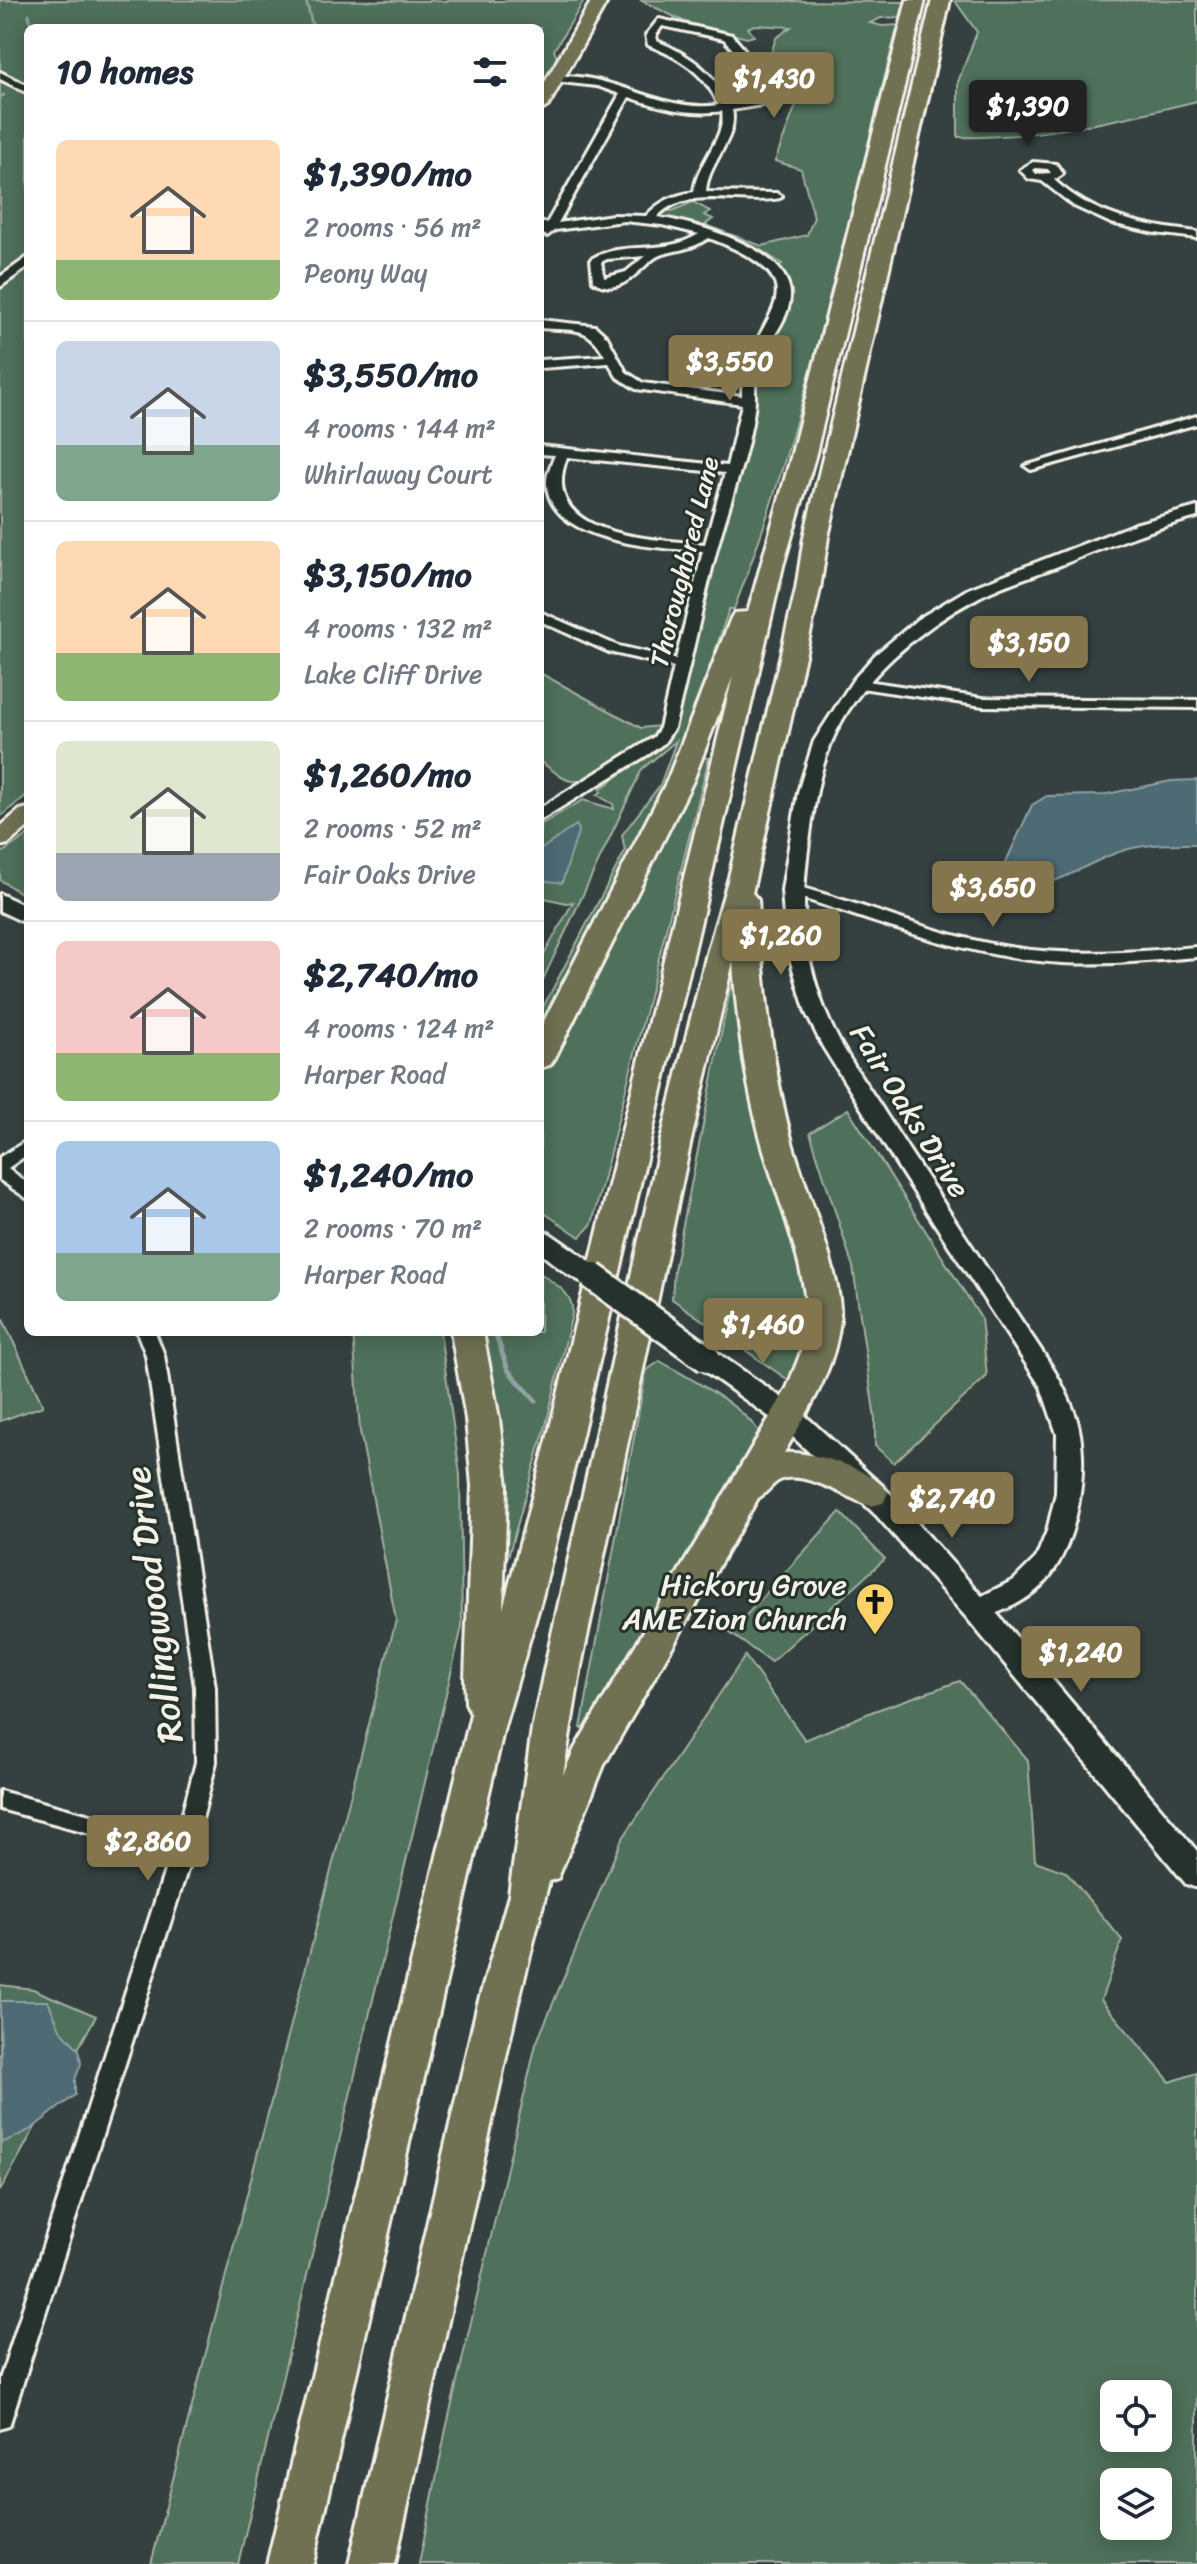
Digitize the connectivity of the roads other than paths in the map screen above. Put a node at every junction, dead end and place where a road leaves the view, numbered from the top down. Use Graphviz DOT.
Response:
graph roads {
  1 [pos="600,0"];
  2 [pos="916,0"];
  3 [pos="941,0"];
  4 [pos="0,75"];
  5 [pos="556,79"];
  6 [pos="24,88"];
  7 [pos="626,92"];
  8 [pos="544,99"];
  9 [pos="728,109"];
  10 [pos="1045,178"];
  11 [pos="700,194"];
  12 [pos="776,196"];
  13 [pos="648,220"];
  14 [pos="544,230"];
  15 [pos="707,234"];
  16 [pos="1197,235"];
  17 [pos="655,251"];
  18 [pos="24,264"];
  19 [pos="0,283"];
  20 [pos="544,324"];
  21 [pos="612,359"];
  22 [pos="544,364"];
  23 [pos="749,401"];
  24 [pos="1197,420"];
  25 [pos="544,451"];
  26 [pos="562,454"];
  27 [pos="1031,466"];
  28 [pos="731,470"];
  29 [pos="1197,512"];
  30 [pos="710,548"];
  31 [pos="771,566"];
  32 [pos="544,618"];
  33 [pos="681,664"];
  34 [pos="859,684"];
  35 [pos="1197,704"];
  36 [pos="544,812"];
  37 [pos="24,818"];
  38 [pos="0,839"];
  39 [pos="743,877"];
  40 [pos="792,890"];
  41 [pos="0,901"];
  42 [pos="24,915"];
  43 [pos="1197,952"];
  44 [pos="544,1050"];
  45 [pos="24,1149"];
  46 [pos="0,1165"];
  47 [pos="0,1171"];
  48 [pos="24,1190"];
  49 [pos="544,1243"];
  50 [pos="148,1336"];
  51 [pos="468,1336"];
  52 [pos="788,1416"];
  53 [pos="747,1489"];
  54 [pos="871,1493"];
  55 [pos="977,1610"];
  56 [pos="486,1727"];
  57 [pos="0,1800"];
  58 [pos="187,1836"];
  59 [pos="1197,1874"];
  60 [pos="528,1895"];
  61 [pos="3,2402"];
  62 [pos="290,2564"];
  63 [pos="372,2564"];
  1 -- 5 [label="main road"];
  2 -- 31 [label="highway"];
  3 -- 39 [label="highway"];
  4 -- 6 [label="street"];
  5 -- 7 [label="street"];
  5 -- 8 [label="main road"];
  7 -- 9 [label="street"];
  7 -- 14 [label="street"];
  9 -- 9 [label="street"];
  9 -- 11 [label="street"];
  10 -- 16 [label="street"];
  11 -- 12 [label="street"];
  11 -- 13 [label="street"];
  13 -- 14 [label="street, Thoroughbred Lane"];
  13 -- 15 [label="street, Thoroughbred Lane"];
  15 -- 17 [label="street"];
  15 -- 23 [label="street, Thoroughbred Lane"];
  17 -- 17 [label="street"];
  18 -- 19 [label="street"];
  20 -- 21 [label="street"];
  21 -- 22 [label="street"];
  21 -- 23 [label="street"];
  23 -- 28 [label="street, Thoroughbred Lane"];
  24 -- 27 [label="street"];
  25 -- 26 [label="street"];
  26 -- 28 [label="street"];
  26 -- 30 [label="street"];
  28 -- 30 [label="street, Thoroughbred Lane"];
  29 -- 34 [label="street, Fair Oaks Drive"];
  30 -- 33 [label="street, Thoroughbred Lane"];
  31 -- 44 [label="highway"];
  31 -- 56 [label="highway"];
  32 -- 33 [label="street"];
  33 -- 36 [label="street, Thoroughbred Lane"];
  34 -- 35 [label="street"];
  34 -- 40 [label="street, Fair Oaks Drive"];
  37 -- 38 [label="main road"];
  39 -- 52 [label="highway"];
  39 -- 60 [label="highway"];
  40 -- 43 [label="street"];
  40 -- 55 [label="street, Fair Oaks Drive"];
  41 -- 42 [label="main road"];
  45 -- 46 [label="street"];
  47 -- 48 [label="street"];
  49 -- 52 [label="main road, bridge"];
  50 -- 58 [label="street, Rollingwood Drive"];
  51 -- 56 [label="highway"];
  52 -- 53 [label="highway"];
  52 -- 54 [label="main road"];
  53 -- 54 [label="highway"];
  53 -- 60 [label="highway"];
  54 -- 55 [label="main road"];
  55 -- 59 [label="main road"];
  56 -- 62 [label="highway"];
  57 -- 58 [label="street"];
  58 -- 61 [label="street, Rollingwood Drive"];
  60 -- 63 [label="highway"];
}
